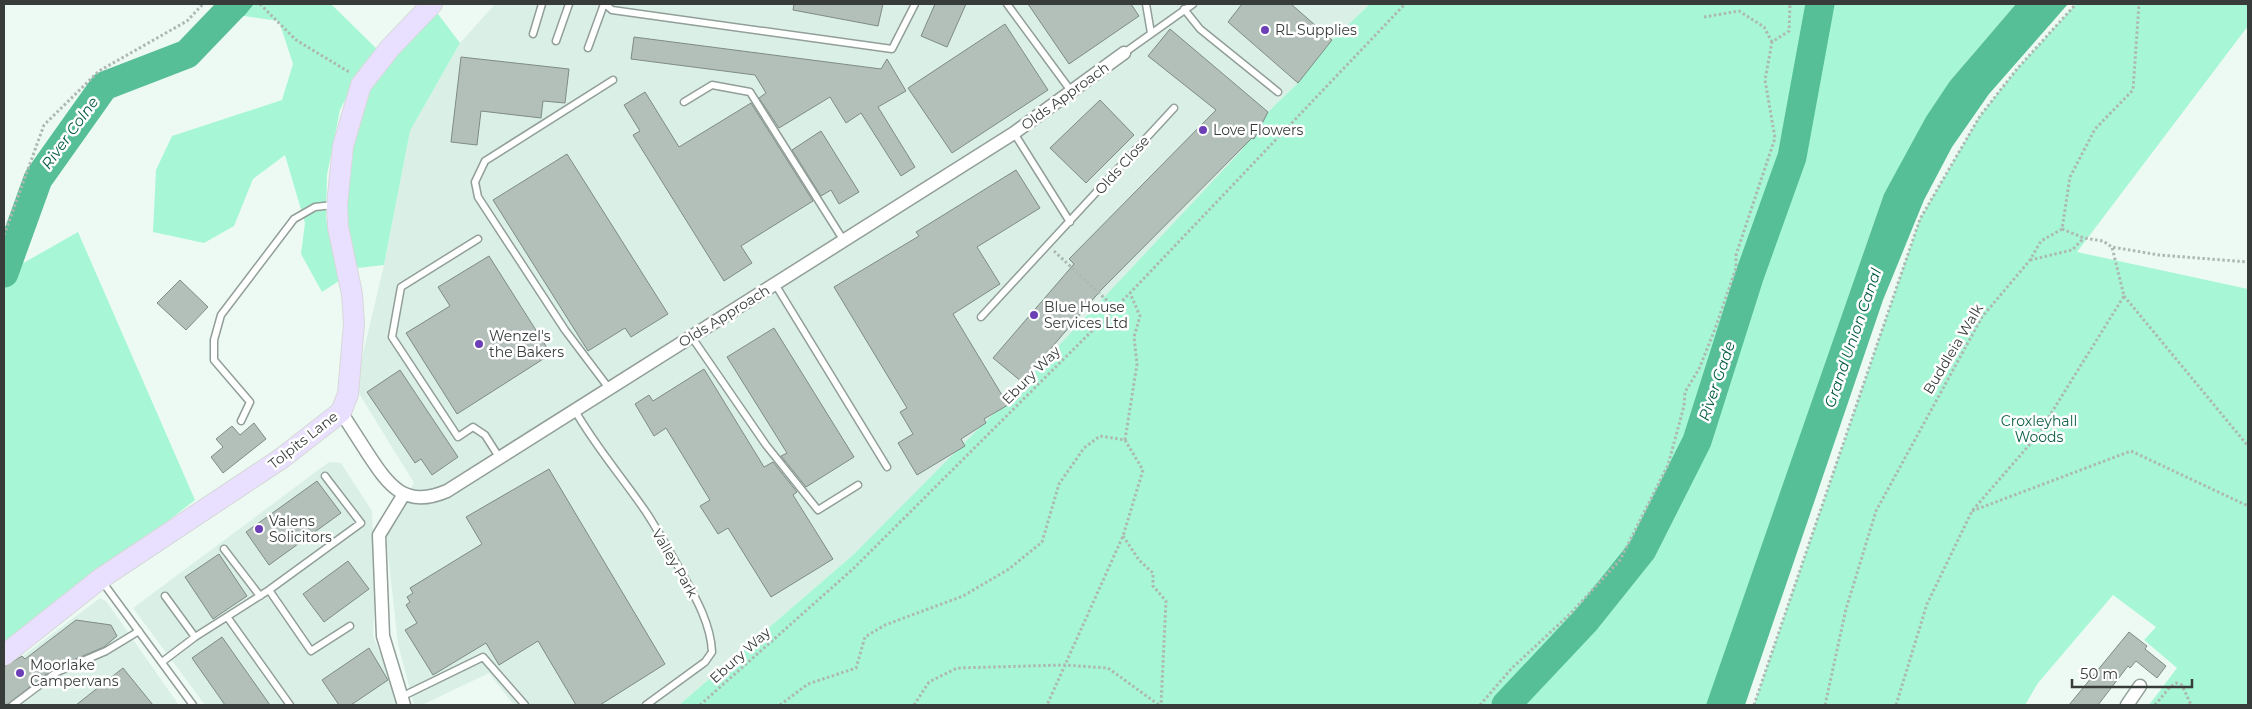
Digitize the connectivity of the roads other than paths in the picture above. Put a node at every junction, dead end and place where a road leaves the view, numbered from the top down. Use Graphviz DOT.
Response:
graph roads {
  1 [pos="432,4"];
  2 [pos="542,4"];
  3 [pos="568,4"];
  4 [pos="605,4"];
  5 [pos="915,4"];
  6 [pos="1008,4"];
  7 [pos="1146,4"];
  8 [pos="1193,4"];
  9 [pos="1184,9"];
  10 [pos="1151,33"];
  11 [pos="533,34"];
  12 [pos="556,41"];
  13 [pos="588,48"];
  14 [pos="1124,53"];
  15 [pos="613,80"];
  16 [pos="1071,91"];
  17 [pos="1278,92"];
  18 [pos="684,102"];
  19 [pos="1174,108"];
  20 [pos="1014,133"];
  21 [pos="337,205"];
  22 [pos="1070,222"];
  23 [pos="478,239"];
  24 [pos="844,241"];
  25 [pos="775,284"];
  26 [pos="981,317"];
  27 [pos="691,336"];
  28 [pos="608,388"];
  29 [pos="574,409"];
  30 [pos="341,412"];
  31 [pos="241,421"];
  32 [pos="499,457"];
  33 [pos="887,467"];
  34 [pos="325,476"];
  35 [pos="858,486"];
  36 [pos="404,494"];
  37 [pos="224,550"];
  38 [pos="100,579"];
  39 [pos="269,590"];
  40 [pos="165,596"];
  41 [pos="260,596"];
  42 [pos="228,618"];
  43 [pos="350,626"];
  44 [pos="139,631"];
  45 [pos="195,637"];
  46 [pos="4,654"];
  47 [pos="162,662"];
  48 [pos="2140,686"];
  49 [pos="403,701"];
  50 [pos="13,705"];
  51 [pos="193,705"];
  52 [pos="290,705"];
  53 [pos="525,705"];
  54 [pos="646,705"];
  55 [pos="2127,705"];
  1 -- 21 [label="main road, Tolpits Lane"];
  2 -- 11 [label="lane"];
  3 -- 12 [label="lane"];
  4 -- 5 [label="lane"];
  4 -- 13 [label="lane"];
  6 -- 16 [label="lane"];
  7 -- 10 [label="lane"];
  8 -- 9 [label="lane"];
  9 -- 10 [label="lane"];
  9 -- 17 [label="lane"];
  10 -- 14 [label="lane"];
  14 -- 16 [label="street, Olds Approach"];
  15 -- 28 [label="lane"];
  16 -- 20 [label="street, Olds Approach"];
  18 -- 24 [label="lane"];
  19 -- 22 [label="lane, Olds Close"];
  20 -- 22 [label="lane"];
  20 -- 24 [label="street, Olds Approach"];
  21 -- 30 [label="main road, Tolpits Lane"];
  21 -- 31 [label="lane"];
  22 -- 26 [label="lane, Olds Close"];
  23 -- 32 [label="lane"];
  24 -- 25 [label="street, Olds Approach"];
  25 -- 27 [label="street, Olds Approach"];
  25 -- 33 [label="lane"];
  27 -- 28 [label="street, Olds Approach"];
  27 -- 35 [label="lane"];
  28 -- 29 [label="street, Olds Approach"];
  29 -- 32 [label="street, Olds Approach"];
  29 -- 54 [label="lane, Valley Park"];
  30 -- 36 [label="street"];
  30 -- 38 [label="main road, Tolpits Lane"];
  32 -- 36 [label="street, Olds Approach"];
  34 -- 39 [label="lane"];
  36 -- 49 [label="street"];
  37 -- 41 [label="lane"];
  38 -- 44 [label="lane"];
  38 -- 46 [label="main road, Tolpits Lane"];
  39 -- 41 [label="lane"];
  39 -- 43 [label="lane"];
  40 -- 45 [label="lane"];
  41 -- 42 [label="lane"];
  42 -- 45 [label="lane"];
  42 -- 52 [label="lane"];
  44 -- 47 [label="lane"];
  44 -- 50 [label="lane"];
  45 -- 47 [label="lane"];
  47 -- 51 [label="lane"];
  48 -- 55 [label="street"];
  49 -- 53 [label="lane"];
}
